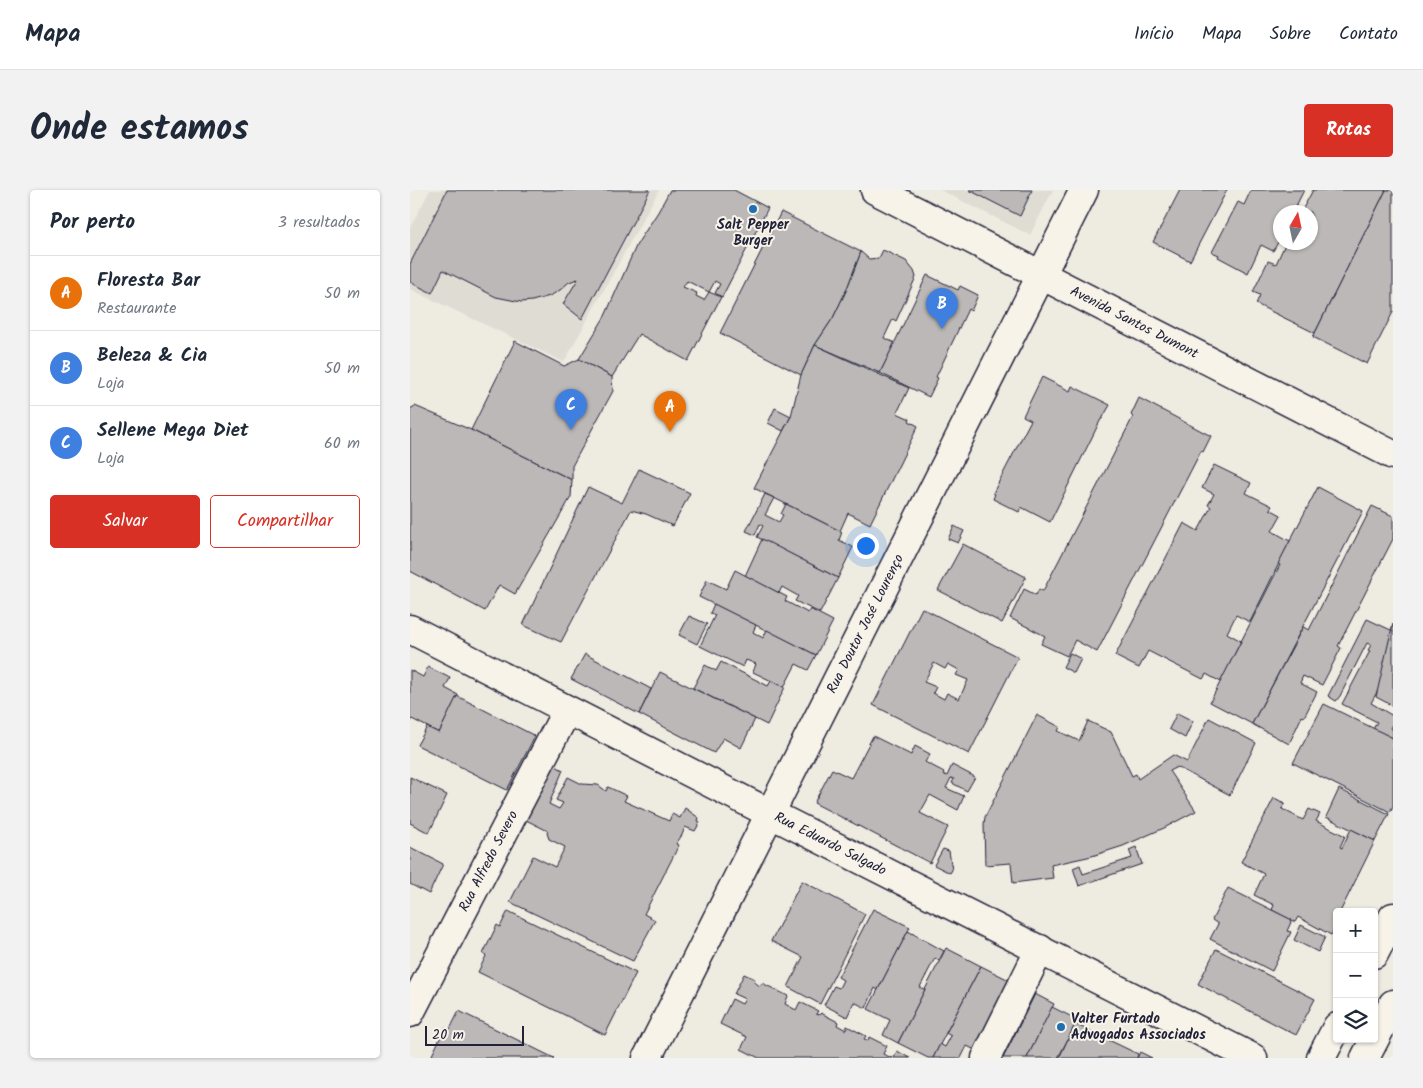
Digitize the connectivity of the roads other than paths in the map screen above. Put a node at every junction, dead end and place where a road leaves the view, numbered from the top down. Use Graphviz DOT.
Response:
graph roads {
  1 [pos="875,190"];
  2 [pos="1084,190"];
  3 [pos="1041,274"];
  4 [pos="1393,455"];
  5 [pos="410,629"];
  6 [pos="567,710"];
  7 [pos="771,814"];
  8 [pos="1393,917"];
  9 [pos="1040,949"];
  10 [pos="1375,953"];
  11 [pos="1393,1004"];
  12 [pos="410,1013"];
  13 [pos="1333,1034"];
  14 [pos="647,1058"];
  15 [pos="986,1058"];
  16 [pos="1253,1058"];
  17 [pos="1320,1058"];
  18 [pos="1365,1058"];
  1 -- 3 [label="street, Avenida Santos Dumont"];
  2 -- 3 [label="street, Rua Doutor José Lourenço"];
  3 -- 4 [label="street, Avenida Santos Dumont"];
  3 -- 7 [label="street, Rua Doutor José Lourenço"];
  5 -- 6 [label="street, Rua Eduardo Salgado"];
  6 -- 7 [label="street, Rua Eduardo Salgado"];
  6 -- 12 [label="street, Rua Alfredo Severo"];
  7 -- 9 [label="street, Rua Eduardo Salgado"];
  7 -- 14 [label="street, Rua Doutor José Lourenço"];
  8 -- 10 [label="street"];
  9 -- 15 [label="street"];
  9 -- 16 [label="street, Rua Eduardo Salgado"];
  11 -- 18 [label="street"];
  13 -- 17 [label="street"];
}
